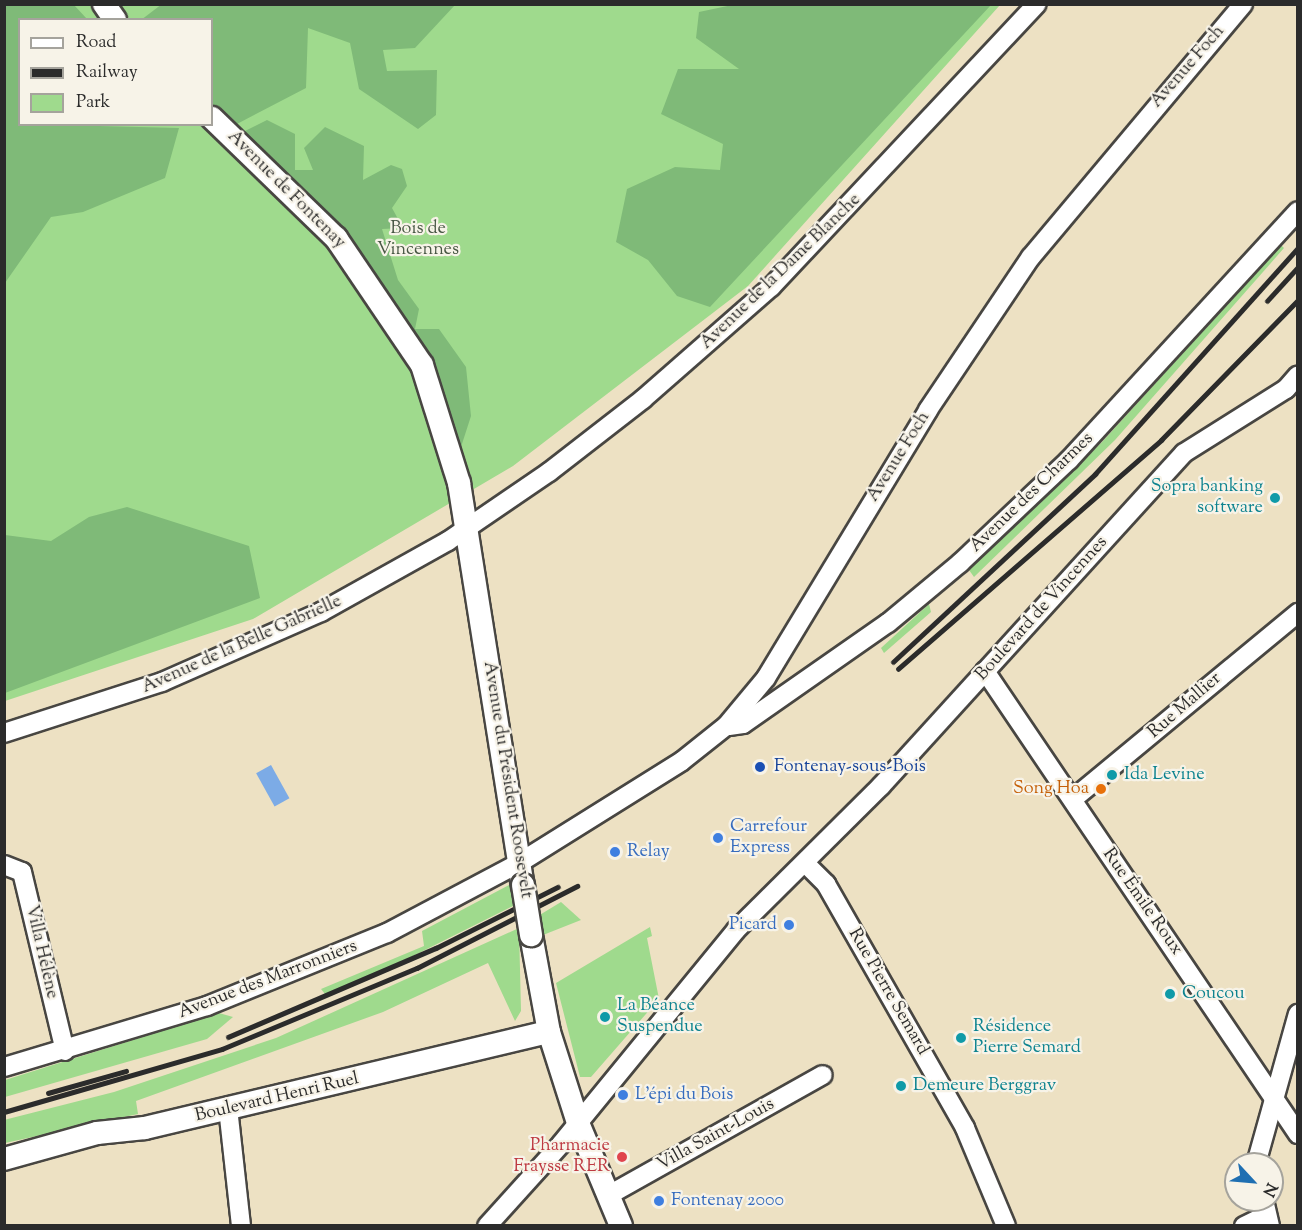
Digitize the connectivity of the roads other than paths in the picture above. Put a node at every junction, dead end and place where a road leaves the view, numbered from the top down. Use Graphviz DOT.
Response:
graph roads {
  1 [pos="104,4"];
  2 [pos="1037,4"];
  3 [pos="1243,4"];
  4 [pos="114,18"];
  5 [pos="213,119"];
  6 [pos="1298,211"];
  7 [pos="1298,375"];
  8 [pos="466,528"];
  9 [pos="1298,613"];
  10 [pos="985,671"];
  11 [pos="766,678"];
  12 [pos="783,696"];
  13 [pos="726,726"];
  14 [pos="4,733"];
  15 [pos="1073,798"];
  16 [pos="805,863"];
  17 [pos="4,865"];
  18 [pos="521,874"];
  19 [pos="1298,1014"];
  20 [pos="549,1032"];
  21 [pos="65,1051"];
  22 [pos="4,1067"];
  23 [pos="823,1075"];
  24 [pos="1272,1096"];
  25 [pos="228,1108"];
  26 [pos="578,1123"];
  27 [pos="1298,1134"];
  28 [pos="1259,1152"];
  29 [pos="4,1159"];
  30 [pos="609,1195"];
  31 [pos="1267,1213"];
  32 [pos="241,1226"];
  33 [pos="487,1226"];
  34 [pos="621,1226"];
  35 [pos="1006,1226"];
  36 [pos="1244,1226"];
  1 -- 4 [label="street"];
  2 -- 8 [label="street, Avenue de la Dame Blanche"];
  3 -- 11 [label="street, Avenue Foch"];
  5 -- 8 [label="street, Avenue de Fontenay"];
  6 -- 12 [label="street, Avenue des Charmes"];
  7 -- 10 [label="street, Boulevard de Vincennes"];
  8 -- 14 [label="street, Avenue de la Belle Gabrielle"];
  8 -- 18 [label="street, Avenue du Président Roosevelt"];
  9 -- 15 [label="street, Rue Mallier"];
  10 -- 15 [label="street, Rue Émile Roux"];
  10 -- 16 [label="street, Boulevard de Vincennes"];
  11 -- 12 [label="street"];
  11 -- 13 [label="street, Avenue Foch"];
  12 -- 13 [label="street, Avenue des Charmes"];
  13 -- 18 [label="street, Avenue Foch"];
  15 -- 24 [label="street, Rue Émile Roux"];
  16 -- 26 [label="street, Boulevard de Vincennes"];
  16 -- 35 [label="street, Rue Pierre Semard"];
  17 -- 21 [label="street, Villa Hélène"];
  18 -- 20 [label="street, Avenue du Président Roosevelt, bridge"];
  18 -- 21 [label="street, Avenue des Marronniers"];
  19 -- 24 [label="street"];
  20 -- 25 [label="street, Boulevard Henri Ruel"];
  20 -- 26 [label="street, Avenue du Président Roosevelt"];
  21 -- 22 [label="street, Avenue des Marronniers"];
  23 -- 30 [label="street, Villa Saint-Louis"];
  24 -- 27 [label="street, Rue Émile Roux"];
  24 -- 28 [label="street"];
  25 -- 29 [label="street, Boulevard Henri Ruel"];
  25 -- 32 [label="street"];
  26 -- 30 [label="street, Avenue du Président Roosevelt"];
  26 -- 33 [label="street, Boulevard de Vincennes"];
  30 -- 34 [label="street, Avenue du Président Roosevelt"];
  31 -- 36 [label="street"];
}
